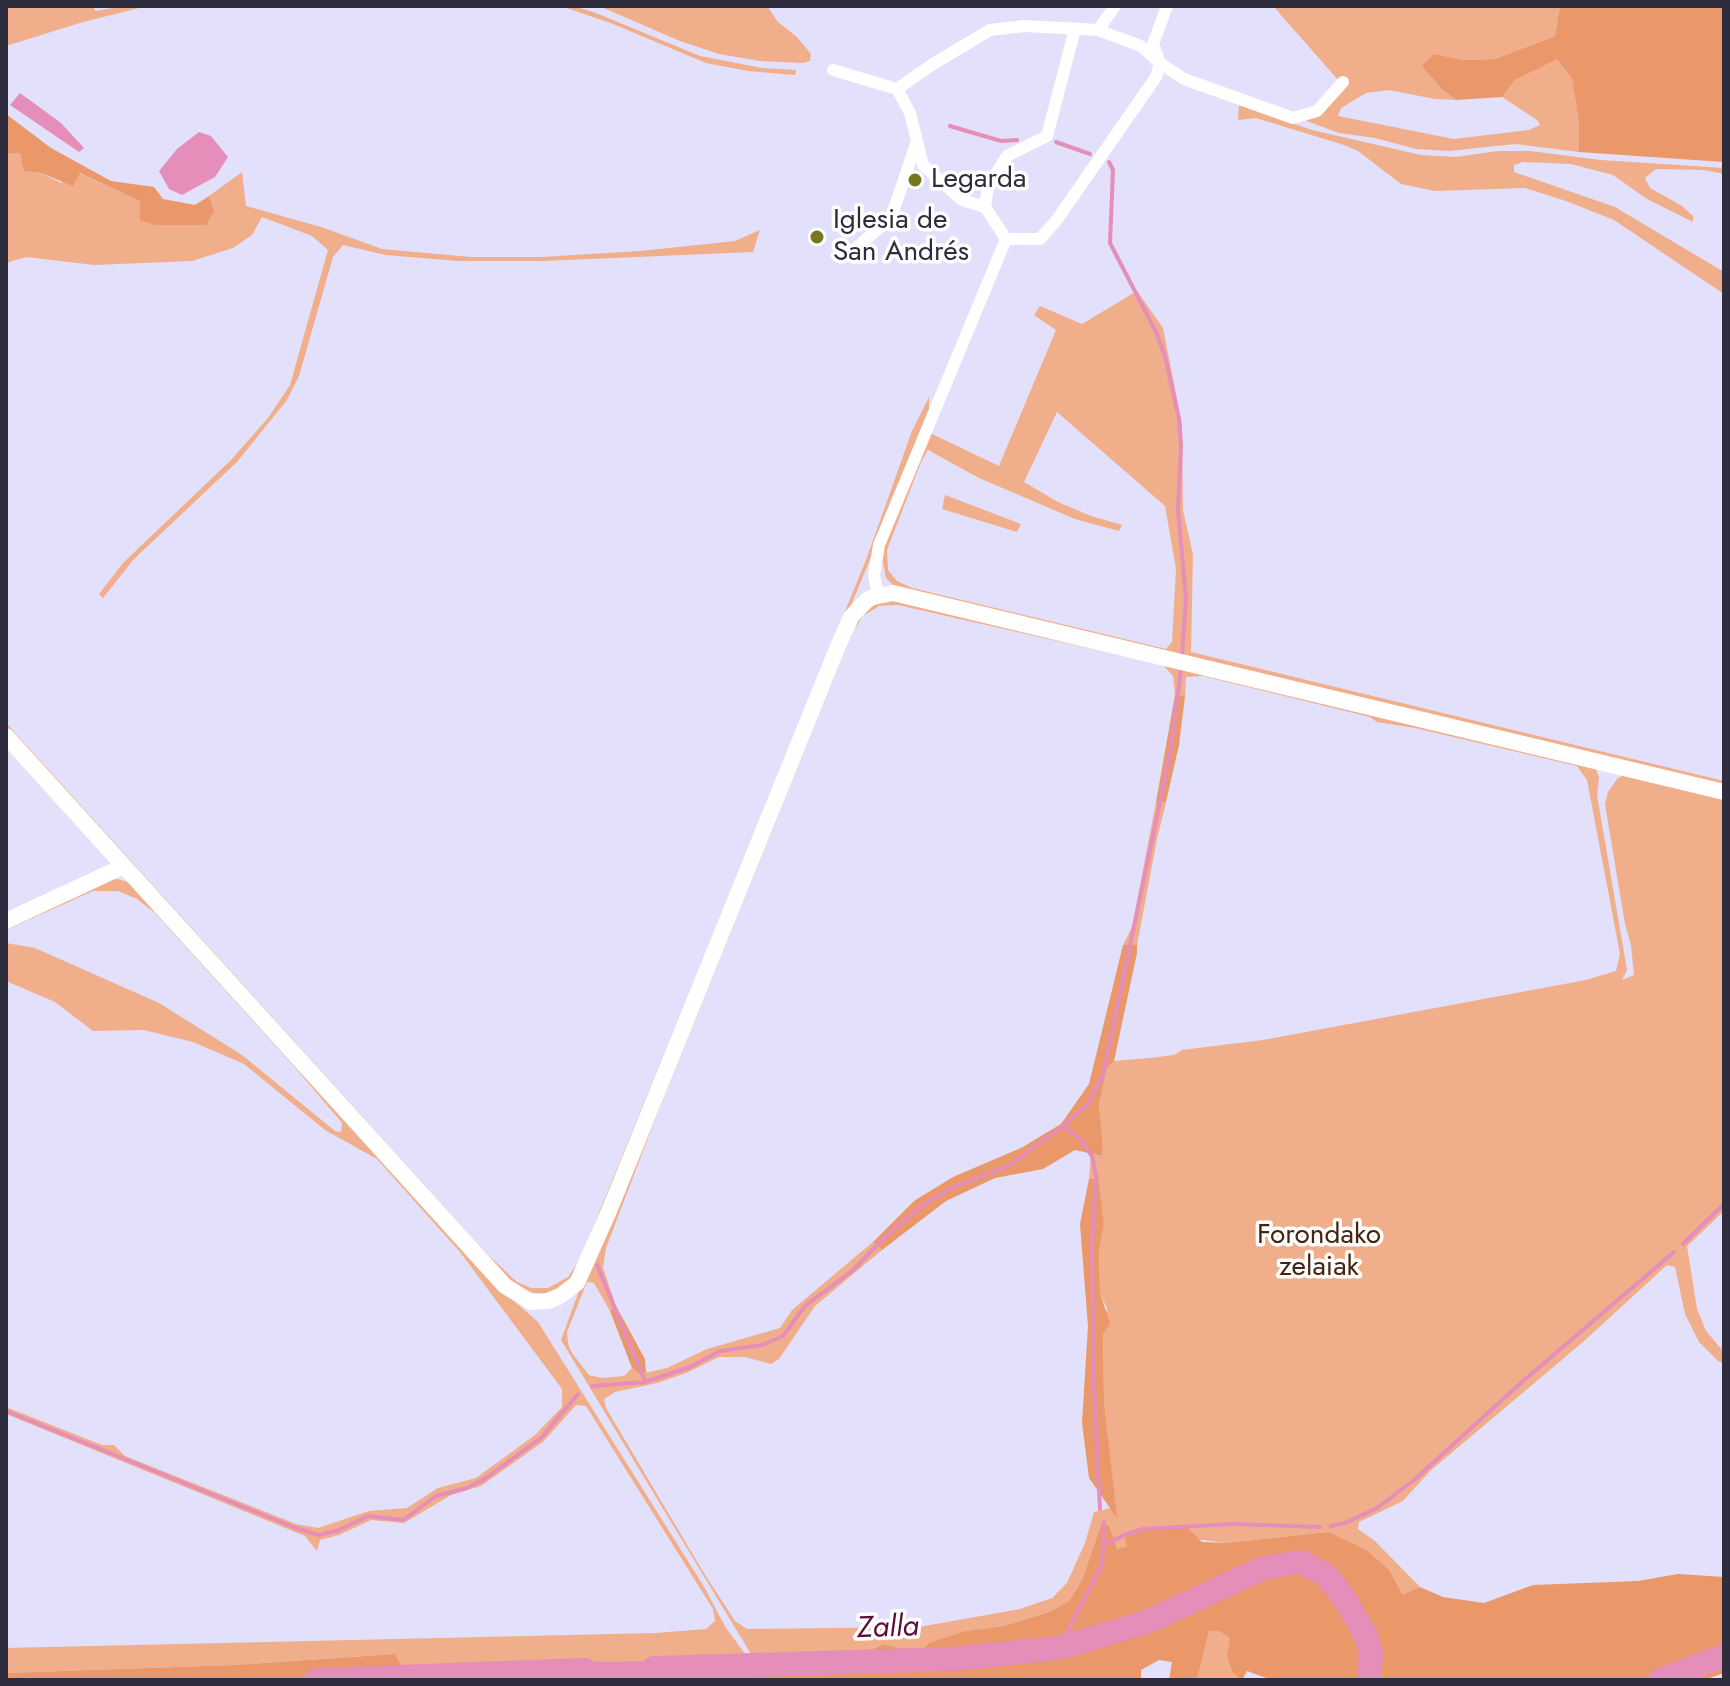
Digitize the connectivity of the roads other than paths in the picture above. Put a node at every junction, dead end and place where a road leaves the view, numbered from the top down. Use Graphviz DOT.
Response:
graph roads {
  1 [pos="1115,6"];
  2 [pos="1167,6"];
  3 [pos="1075,29"];
  4 [pos="1098,30"];
  5 [pos="1160,63"];
  6 [pos="833,70"];
  7 [pos="1343,82"];
  8 [pos="897,89"];
  9 [pos="916,144"];
  10 [pos="985,207"];
  11 [pos="1006,239"];
  12 [pos="857,247"];
  13 [pos="878,595"];
  14 [pos="6,736"];
  15 [pos="1724,792"];
  16 [pos="124,866"];
  17 [pos="6,921"];
  1 -- 4 [label="street"];
  2 -- 5 [label="street"];
  3 -- 4 [label="street"];
  3 -- 8 [label="street"];
  3 -- 10 [label="street"];
  4 -- 5 [label="street"];
  5 -- 7 [label="street"];
  5 -- 11 [label="street"];
  6 -- 8 [label="street"];
  8 -- 9 [label="street"];
  9 -- 10 [label="street"];
  9 -- 12 [label="street"];
  10 -- 11 [label="street"];
  11 -- 13 [label="street"];
  13 -- 15 [label="street"];
  13 -- 16 [label="street"];
  14 -- 16 [label="street"];
  16 -- 17 [label="street"];
}
